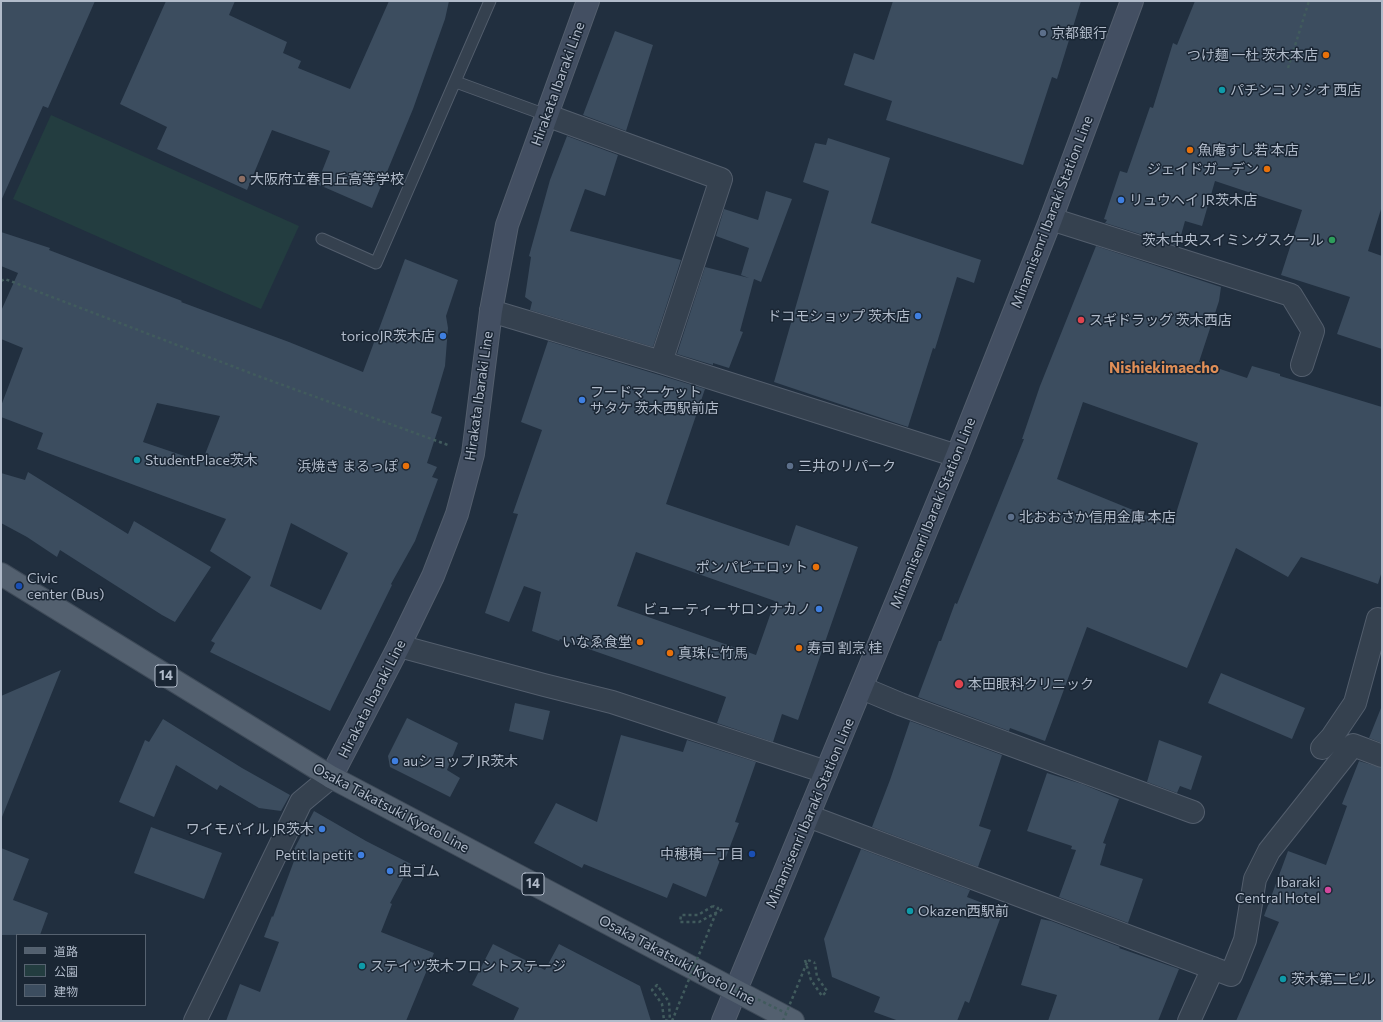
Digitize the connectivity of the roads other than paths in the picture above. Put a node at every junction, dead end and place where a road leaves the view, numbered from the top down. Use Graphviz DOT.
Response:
graph roads {
  1 [pos="490,1"];
  2 [pos="588,1"];
  3 [pos="1132,1"];
  4 [pos="456,82"];
  5 [pos="546,115"];
  6 [pos="1051,219"];
  7 [pos="322,239"];
  8 [pos="491,311"];
  9 [pos="661,362"];
  10 [pos="1302,365"];
  11 [pos="958,456"];
  12 [pos="1,574"];
  13 [pos="1378,619"];
  14 [pos="399,646"];
  15 [pos="862,688"];
  16 [pos="1353,745"];
  17 [pos="1382,756"];
  18 [pos="826,772"];
  19 [pos="331,777"];
  20 [pos="1193,812"];
  21 [pos="808,816"];
  22 [pos="1212,968"];
  23 [pos="735,992"];
  24 [pos="789,1017"];
  25 [pos="195,1021"];
  26 [pos="723,1021"];
  27 [pos="1189,1021"];
  1 -- 4 [label="lane"];
  2 -- 5 [label="main road, Hirakata Ibaraki Line"];
  3 -- 6 [label="main road, Minamisenri Ibaraki Station Line"];
  4 -- 5 [label="lane"];
  4 -- 7 [label="lane"];
  5 -- 8 [label="main road, Hirakata Ibaraki Line"];
  5 -- 9 [label="street"];
  6 -- 10 [label="street"];
  6 -- 11 [label="main road, Minamisenri Ibaraki Station Line"];
  8 -- 9 [label="street"];
  8 -- 14 [label="main road, Hirakata Ibaraki Line"];
  9 -- 11 [label="street"];
  11 -- 15 [label="main road, Minamisenri Ibaraki Station Line"];
  12 -- 19 [label="main road, Osaka Takatsuki Kyoto Line / 14"];
  13 -- 16 [label="street"];
  14 -- 18 [label="street"];
  14 -- 19 [label="main road, Hirakata Ibaraki Line"];
  15 -- 18 [label="main road, Minamisenri Ibaraki Station Line"];
  15 -- 20 [label="street"];
  16 -- 17 [label="street"];
  16 -- 22 [label="street"];
  18 -- 21 [label="main road, Minamisenri Ibaraki Station Line"];
  19 -- 23 [label="main road, Osaka Takatsuki Kyoto Line / 14"];
  19 -- 25 [label="street"];
  21 -- 22 [label="street"];
  21 -- 23 [label="main road, Minamisenri Ibaraki Station Line"];
  22 -- 27 [label="street"];
  23 -- 24 [label="main road, Osaka Takatsuki Kyoto Line / 14"];
  23 -- 26 [label="main road, Minamisenri Ibaraki Station Line"];
}
